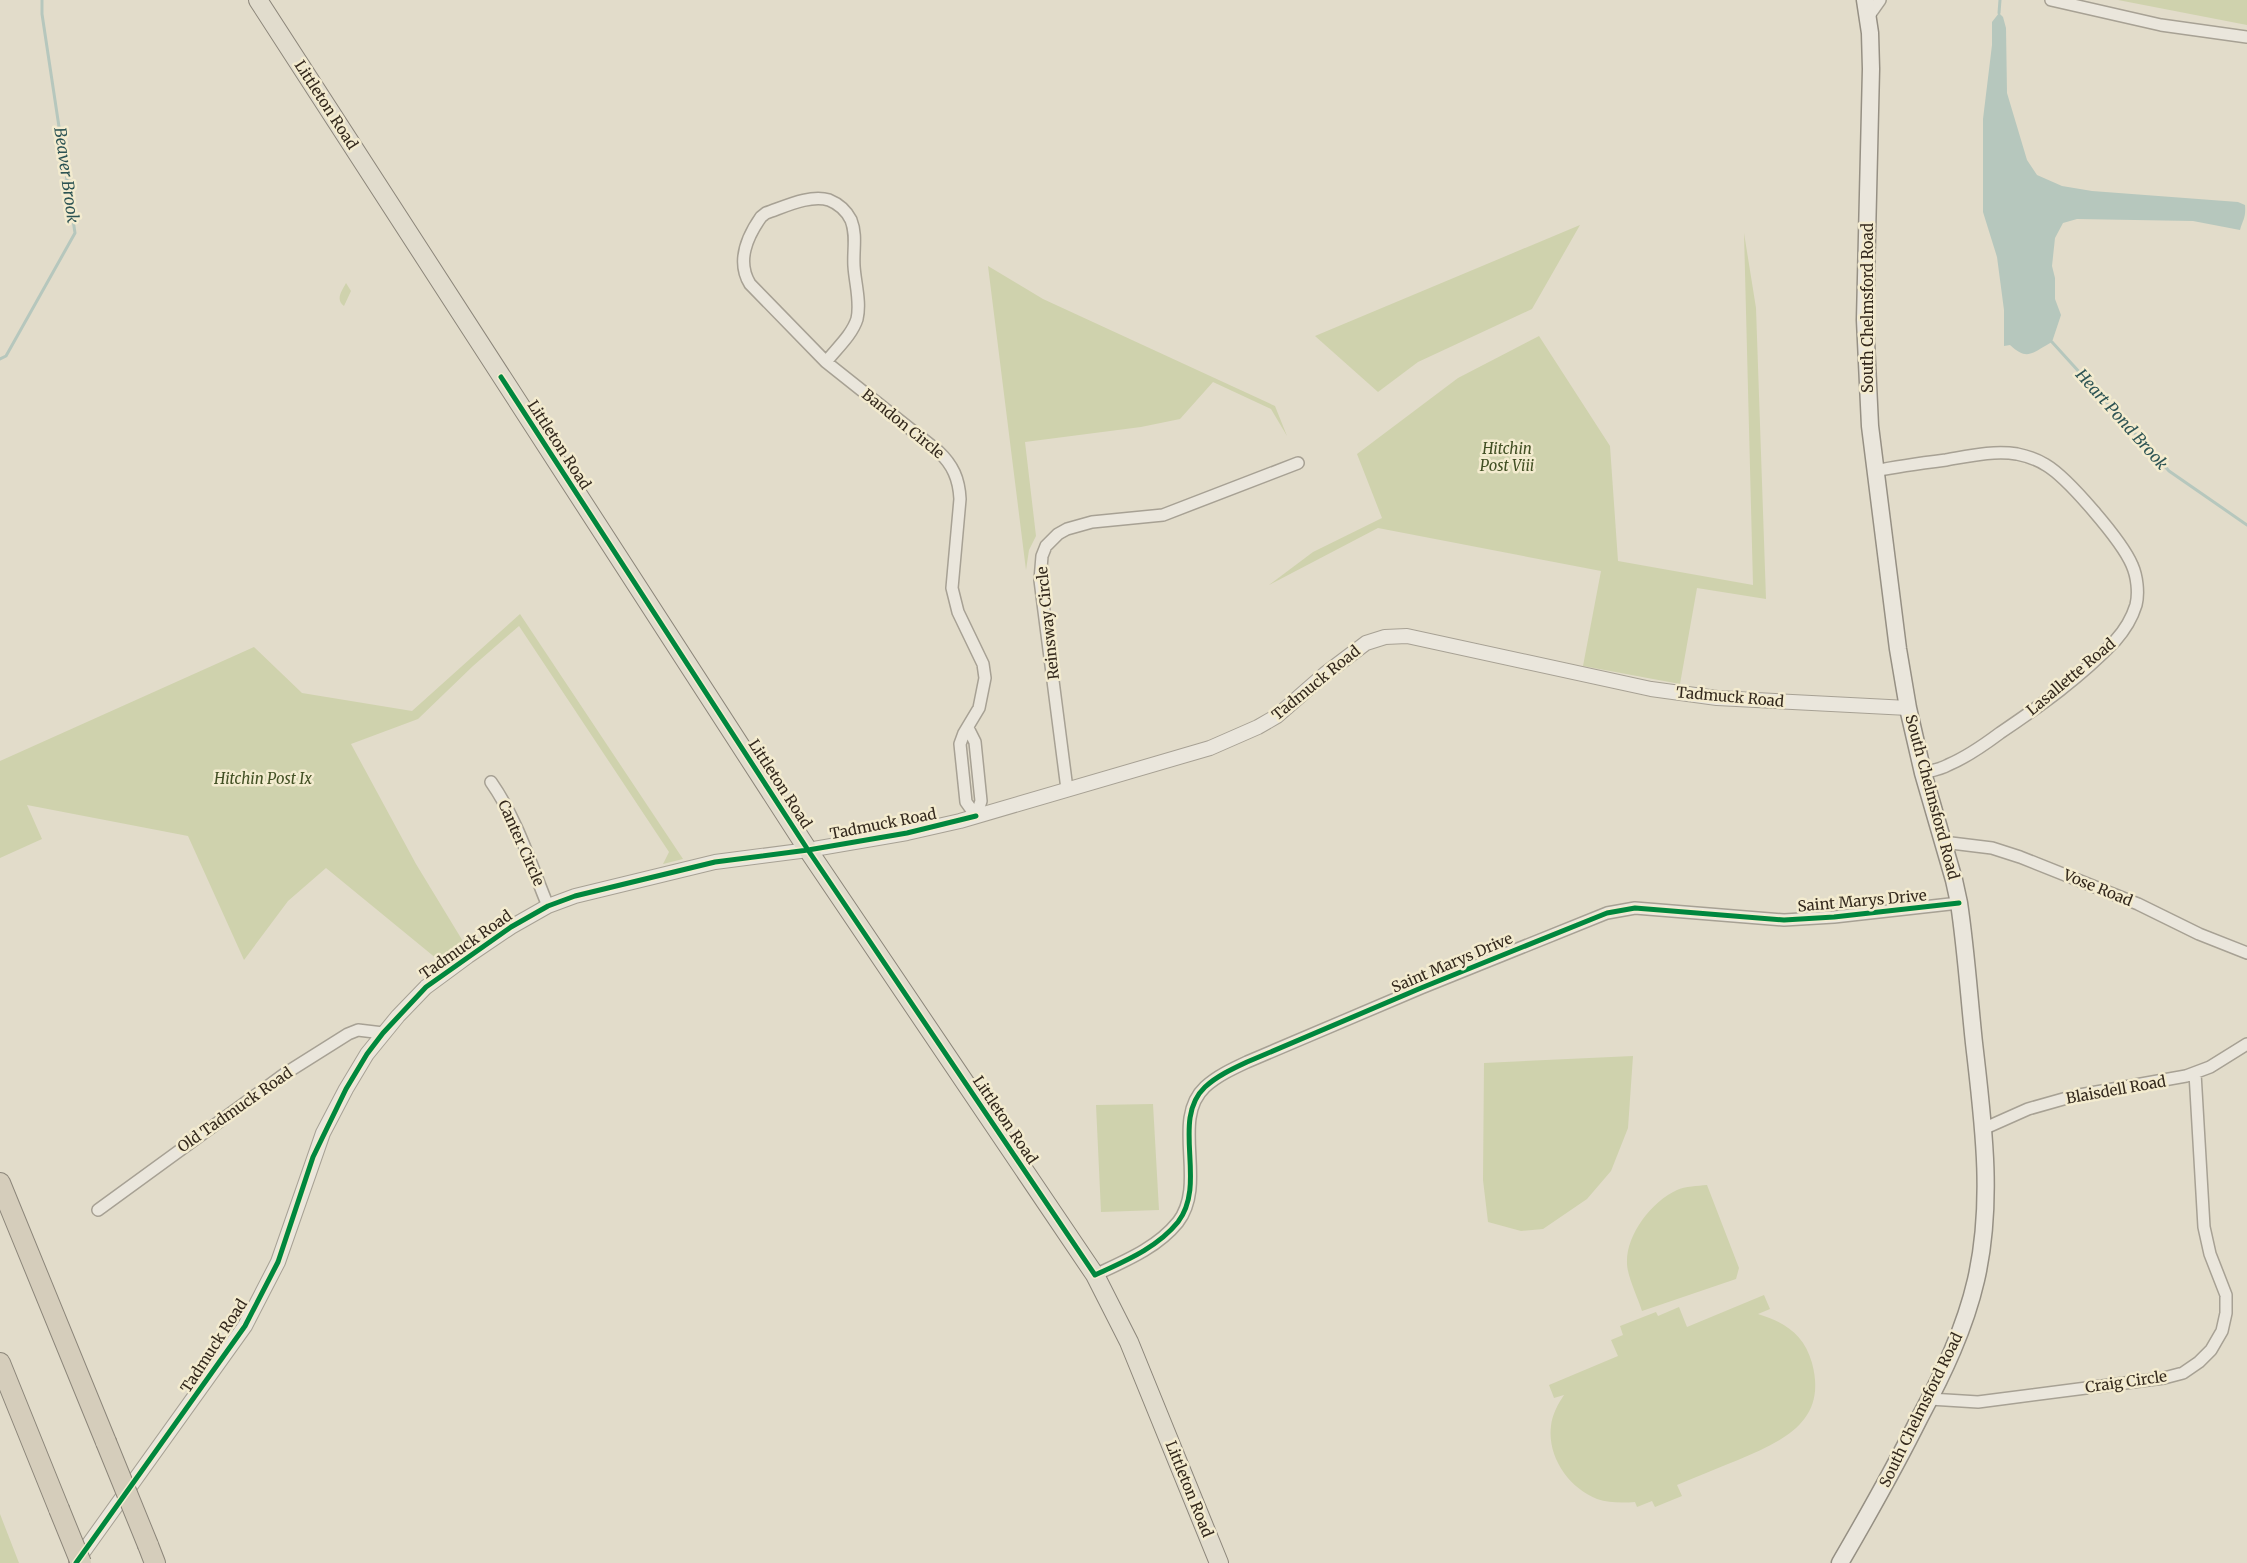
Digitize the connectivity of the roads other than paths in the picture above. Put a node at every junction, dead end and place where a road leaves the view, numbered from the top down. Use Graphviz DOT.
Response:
graph roads {
  1 [pos="258,0"];
  2 [pos="1865,0"];
  3 [pos="1880,0"];
  4 [pos="2051,0"];
  5 [pos="1868,17"];
  6 [pos="2247,37"];
  7 [pos="826,362"];
  8 [pos="1298,463"];
  9 [pos="1875,471"];
  10 [pos="1908,708"];
  11 [pos="1923,773"];
  12 [pos="491,782"];
  13 [pos="1067,789"];
  14 [pos="976,816"];
  15 [pos="1943,842"];
  16 [pos="808,850"];
  17 [pos="1959,903"];
  18 [pos="548,906"];
  19 [pos="2247,954"];
  20 [pos="383,1034"];
  21 [pos="2247,1044"];
  22 [pos="2195,1073"];
  23 [pos="1983,1129"];
  24 [pos="0,1183"];
  25 [pos="98,1210"];
  26 [pos="1095,1275"];
  27 [pos="0,1363"];
  28 [pos="1930,1399"];
  29 [pos="151,1554"];
  30 [pos="76,1563"];
  31 [pos="81,1563"];
  32 [pos="1219,1563"];
  33 [pos="1840,1563"];
  1 -- 16 [label="main road, Littleton Road"];
  2 -- 5 [label="main road, South Chelmsford Road"];
  3 -- 5 [label="street"];
  4 -- 6 [label="street"];
  5 -- 9 [label="main road, South Chelmsford Road"];
  7 -- 7 [label="street, Bandon Circle"];
  7 -- 14 [label="street, Bandon Circle"];
  8 -- 13 [label="street, Reinsway Circle"];
  9 -- 10 [label="main road, South Chelmsford Road"];
  9 -- 11 [label="street, Lasallette Road"];
  10 -- 11 [label="main road, South Chelmsford Road"];
  10 -- 13 [label="street, Tadmuck Road"];
  11 -- 15 [label="main road, South Chelmsford Road"];
  12 -- 18 [label="street, Canter Circle"];
  13 -- 14 [label="street, Tadmuck Road"];
  14 -- 16 [label="street, Tadmuck Road"];
  15 -- 17 [label="main road, South Chelmsford Road"];
  15 -- 19 [label="street, Vose Road"];
  16 -- 18 [label="street, Tadmuck Road"];
  16 -- 26 [label="main road, Littleton Road"];
  17 -- 23 [label="main road, South Chelmsford Road"];
  17 -- 26 [label="street, Saint Marys Drive"];
  18 -- 20 [label="street, Tadmuck Road"];
  20 -- 25 [label="street, Old Tadmuck Road"];
  20 -- 30 [label="street, Tadmuck Road"];
  21 -- 22 [label="street, Blaisdell Road"];
  22 -- 23 [label="street, Blaisdell Road"];
  22 -- 28 [label="street, Craig Circle"];
  23 -- 28 [label="main road, South Chelmsford Road"];
  24 -- 29 [label="highway, bridge"];
  26 -- 32 [label="main road, Littleton Road"];
  27 -- 31 [label="highway, bridge"];
  28 -- 33 [label="main road, South Chelmsford Road"];
}
